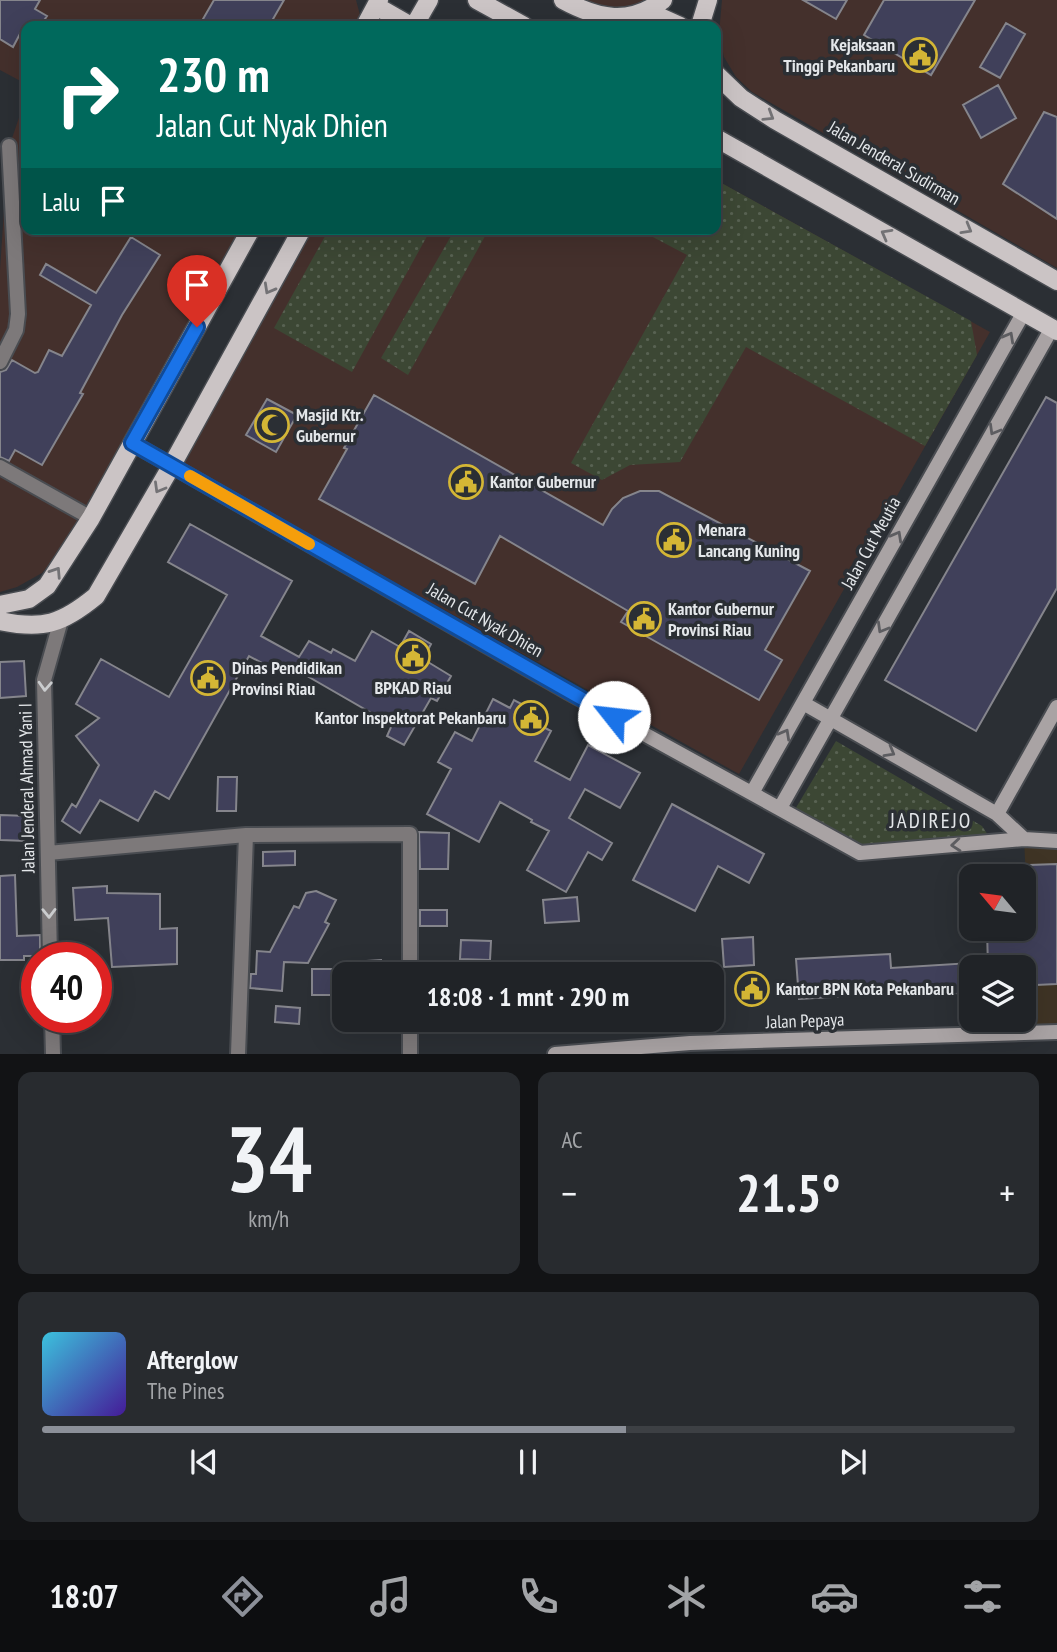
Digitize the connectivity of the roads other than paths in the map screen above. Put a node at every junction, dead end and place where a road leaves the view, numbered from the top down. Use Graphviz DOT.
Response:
graph roads {
  1 [pos="429,0"];
  2 [pos="477,0"];
  3 [pos="563,0"];
  4 [pos="663,0"];
  5 [pos="708,0"];
  6 [pos="378,3"];
  7 [pos="634,16"];
  8 [pos="368,21"];
  9 [pos="405,21"];
  10 [pos="416,21"];
  11 [pos="515,21"];
  12 [pos="624,21"];
  13 [pos="669,21"];
  14 [pos="702,21"];
  15 [pos="721,79"];
  16 [pos="721,141"];
  17 [pos="9,146"];
  18 [pos="5,171"];
  19 [pos="248,235"];
  20 [pos="299,235"];
  21 [pos="1057,281"];
  22 [pos="1024,312"];
  23 [pos="1055,329"];
  24 [pos="0,362"];
  25 [pos="132,443"];
  26 [pos="172,465"];
  27 [pos="0,467"];
  28 [pos="91,518"];
  29 [pos="0,605"];
  30 [pos="61,620"];
  31 [pos="0,621"];
  32 [pos="803,703"];
  33 [pos="1057,707"];
  34 [pos="831,719"];
  35 [pos="752,793"];
  36 [pos="780,808"];
  37 [pos="998,814"];
  38 [pos="246,835"];
  39 [pos="1024,839"];
  40 [pos="1057,841"];
  41 [pos="48,853"];
  42 [pos="50,942"];
  43 [pos="410,962"];
  44 [pos="410,1032"];
  45 [pos="1057,1032"];
  46 [pos="52,1033"];
  47 [pos="696,1048"];
  48 [pos="53,1054"];
  49 [pos="238,1054"];
  50 [pos="410,1054"];
  51 [pos="555,1054"];
  1 -- 10 [label="main road"];
  2 -- 11 [label="main road"];
  3 -- 7 [label="main road"];
  4 -- 7 [label="main road"];
  5 -- 14 [label="main road"];
  6 -- 8 [label="main road"];
  6 -- 9 [label="main road"];
  7 -- 12 [label="main road"];
  7 -- 13 [label="main road"];
  15 -- 21 [label="main road, Jalan Jenderal Sudirman, one-way"];
  22 -- 16 [label="main road, one-way"];
  17 -- 18 [label="street"];
  18 -- 24 [label="street"];
  19 -- 25 [label="main road"];
  20 -- 26 [label="main road, one-way"];
  22 -- 23 [label="main road"];
  32 -- 22 [label="street, Jalan Cut Meutia, one-way"];
  23 -- 34 [label="street, one-way"];
  25 -- 26 [label="street, Jalan Cut Nyak Dhien"];
  25 -- 28 [label="main road"];
  26 -- 30 [label="main road, one-way"];
  26 -- 35 [label="street, Jalan Cut Nyak Dhien"];
  27 -- 28 [label="street"];
  29 -- 28 [label="main road, one-way"];
  30 -- 31 [label="main road"];
  30 -- 41 [label="street, Jalan Jenderal Ahmad Yani I, one-way"];
  32 -- 34 [label="street"];
  35 -- 32 [label="street, Jalan Cut Meutia, one-way"];
  33 -- 37 [label="street"];
  34 -- 36 [label="street"];
  34 -- 37 [label="street, one-way"];
  35 -- 36 [label="street, Jalan Cut Nyak Dhien"];
  39 -- 36 [label="street, Jalan Cut Nyak Dhien, one-way"];
  37 -- 39 [label="street"];
  38 -- 41 [label="street"];
  38 -- 43 [label="street"];
  38 -- 49 [label="street"];
  39 -- 40 [label="street"];
  41 -- 42 [label="street, Jalan Jenderal Ahmad Yani I, one-way"];
  44 -- 50 [label="street"];
  45 -- 47 [label="street, Jalan Pepaya"];
  46 -- 48 [label="street"];
  47 -- 51 [label="street, Jalan Pepaya"];
}
